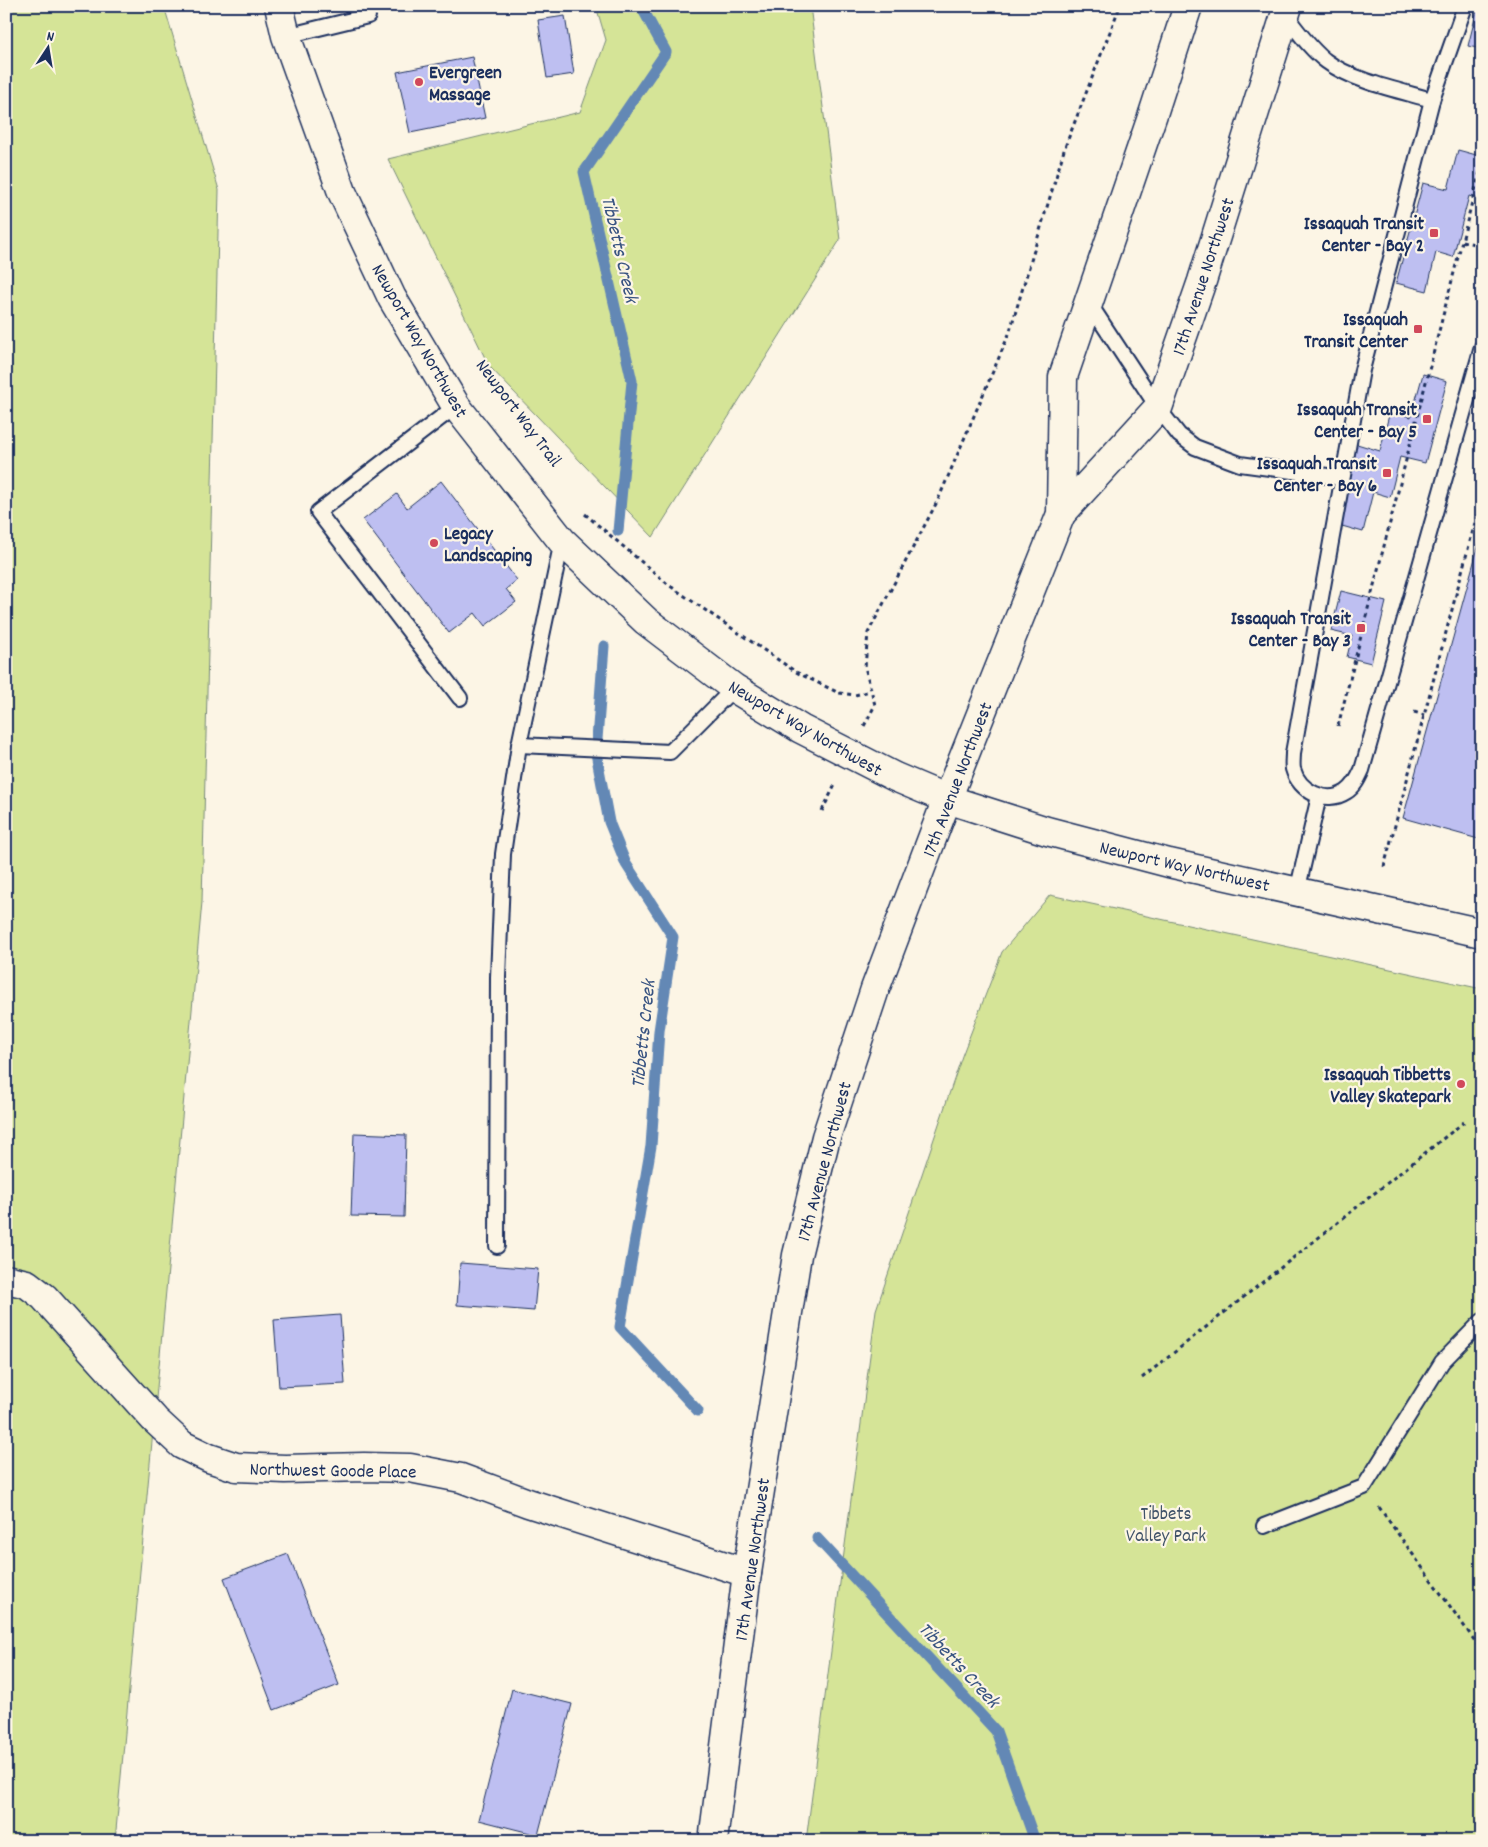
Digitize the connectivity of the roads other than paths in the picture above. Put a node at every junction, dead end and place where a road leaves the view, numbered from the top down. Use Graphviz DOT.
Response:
graph roads {
  1 [pos="278,6"];
  2 [pos="1188,6"];
  3 [pos="1466,6"];
  4 [pos="1286,11"];
  5 [pos="368,16"];
  6 [pos="286,36"];
  7 [pos="1432,100"];
  8 [pos="1089,304"];
  9 [pos="1482,347"];
  10 [pos="456,406"];
  11 [pos="1158,408"];
  12 [pos="1342,478"];
  13 [pos="1061,514"];
  14 [pos="562,541"];
  15 [pos="734,688"];
  16 [pos="460,698"];
  17 [pos="519,745"];
  18 [pos="1319,796"];
  19 [pos="947,799"];
  20 [pos="1298,892"];
  21 [pos="1482,933"];
  22 [pos="497,1246"];
  23 [pos="6,1279"];
  24 [pos="1482,1322"];
  25 [pos="1264,1526"];
  26 [pos="747,1574"];
  27 [pos="712,1841"];
  1 -- 6 [label="street, Newport Way Northwest"];
  2 -- 8 [label="street, 17th Avenue Northwest"];
  3 -- 7 [label="lane"];
  4 -- 7 [label="lane"];
  4 -- 11 [label="street, 17th Avenue Northwest"];
  5 -- 6 [label="lane"];
  6 -- 10 [label="street, Newport Way Northwest"];
  7 -- 12 [label="lane"];
  8 -- 11 [label="lane"];
  8 -- 13 [label="street, 17th Avenue Northwest"];
  9 -- 18 [label="lane"];
  10 -- 14 [label="street, Newport Way Northwest"];
  10 -- 16 [label="lane"];
  11 -- 12 [label="lane"];
  11 -- 13 [label="street, 17th Avenue Northwest"];
  12 -- 18 [label="lane"];
  13 -- 19 [label="street, 17th Avenue Northwest"];
  14 -- 15 [label="street, Newport Way Northwest"];
  14 -- 17 [label="lane"];
  15 -- 17 [label="lane"];
  15 -- 19 [label="street, Newport Way Northwest"];
  17 -- 22 [label="lane"];
  18 -- 20 [label="lane"];
  19 -- 20 [label="street, Newport Way Northwest"];
  19 -- 26 [label="street, 17th Avenue Northwest"];
  20 -- 21 [label="street, Newport Way Northwest"];
  23 -- 26 [label="street, Northwest Goode Place"];
  24 -- 25 [label="lane"];
  26 -- 27 [label="street, 17th Avenue Northwest"];
}
